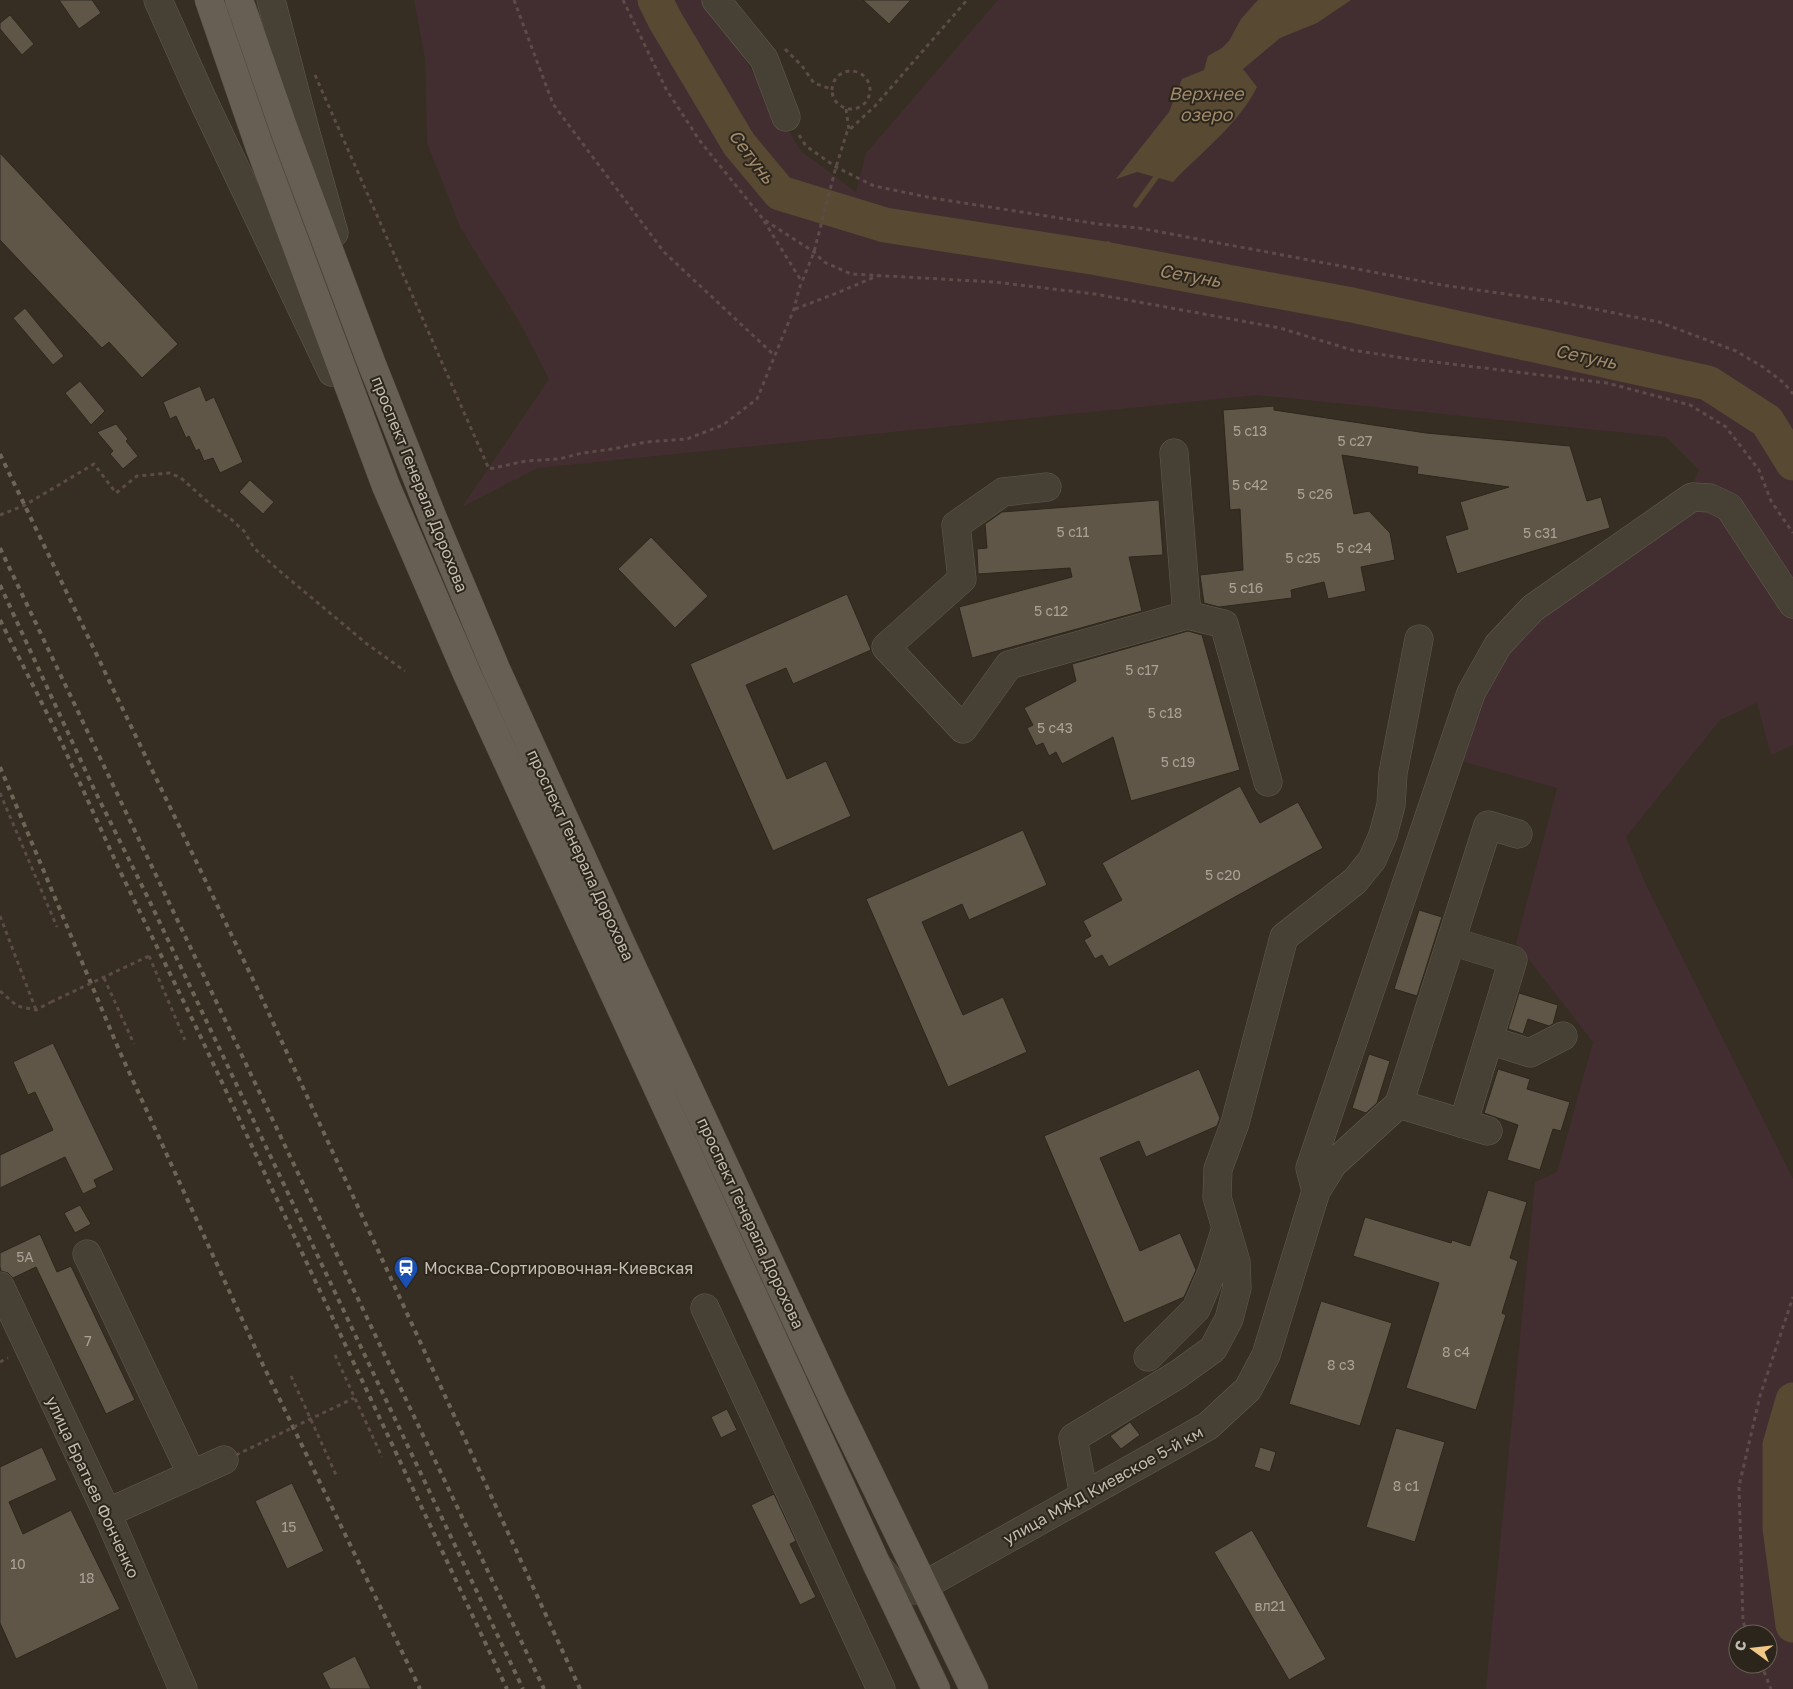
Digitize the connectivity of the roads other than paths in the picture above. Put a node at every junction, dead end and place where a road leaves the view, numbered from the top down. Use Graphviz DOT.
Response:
graph roads {
  1 [pos="158,0"];
  2 [pos="209,0"];
  3 [pos="239,0"];
  4 [pos="271,0"];
  5 [pos="716,0"];
  6 [pos="786,117"];
  7 [pos="371,362"];
  8 [pos="1174,453"];
  9 [pos="386,486"];
  10 [pos="1047,487"];
  11 [pos="1793,604"];
  12 [pos="1187,615"];
  13 [pos="1419,639"];
  14 [pos="1268,782"];
  15 [pos="1518,834"];
  16 [pos="1451,941"];
  17 [pos="1563,1036"];
  18 [pos="1488,1040"];
  19 [pos="1398,1104"];
  20 [pos="1316,1191"];
  21 [pos="1226,1228"];
  22 [pos="87,1254"];
  23 [pos="0,1286"];
  24 [pos="705,1308"];
  25 [pos="1148,1357"];
  26 [pos="230,1458"];
  27 [pos="192,1475"];
  28 [pos="1084,1496"];
  29 [pos="107,1513"];
  30 [pos="877,1566"];
  31 [pos="925,1586"];
  32 [pos="184,1689"];
  33 [pos="881,1689"];
  34 [pos="936,1689"];
  35 [pos="974,1689"];
  1 -- 9 [label="street"];
  2 -- 9 [label="main road, проспект Генерала Дорохова"];
  3 -- 7 [label="main road, проспект Генерала Дорохова"];
  4 -- 7 [label="street"];
  5 -- 6 [label="street"];
  7 -- 31 [label="main road, проспект Генерала Дорохова"];
  8 -- 12 [label="street"];
  9 -- 30 [label="main road, проспект Генерала Дорохова"];
  10 -- 12 [label="street"];
  11 -- 20 [label="street"];
  12 -- 14 [label="street"];
  13 -- 21 [label="street"];
  15 -- 16 [label="street"];
  16 -- 18 [label="street"];
  16 -- 19 [label="street"];
  17 -- 18 [label="street"];
  18 -- 19 [label="street"];
  19 -- 20 [label="street"];
  20 -- 28 [label="street, улица МЖД Киевское 5-й км"];
  21 -- 25 [label="street"];
  21 -- 28 [label="street"];
  22 -- 27 [label="street"];
  23 -- 29 [label="street, улица Братьев Фонченко"];
  24 -- 33 [label="street"];
  26 -- 27 [label="street"];
  27 -- 29 [label="street"];
  28 -- 31 [label="street, улица МЖД Киевское 5-й км"];
  29 -- 32 [label="street, улица Братьев Фонченко"];
  30 -- 31 [label="street, улица МЖД Киевское 5-й км"];
  30 -- 34 [label="main road, проспект Генерала Дорохова"];
  31 -- 35 [label="main road, проспект Генерала Дорохова"];
}
